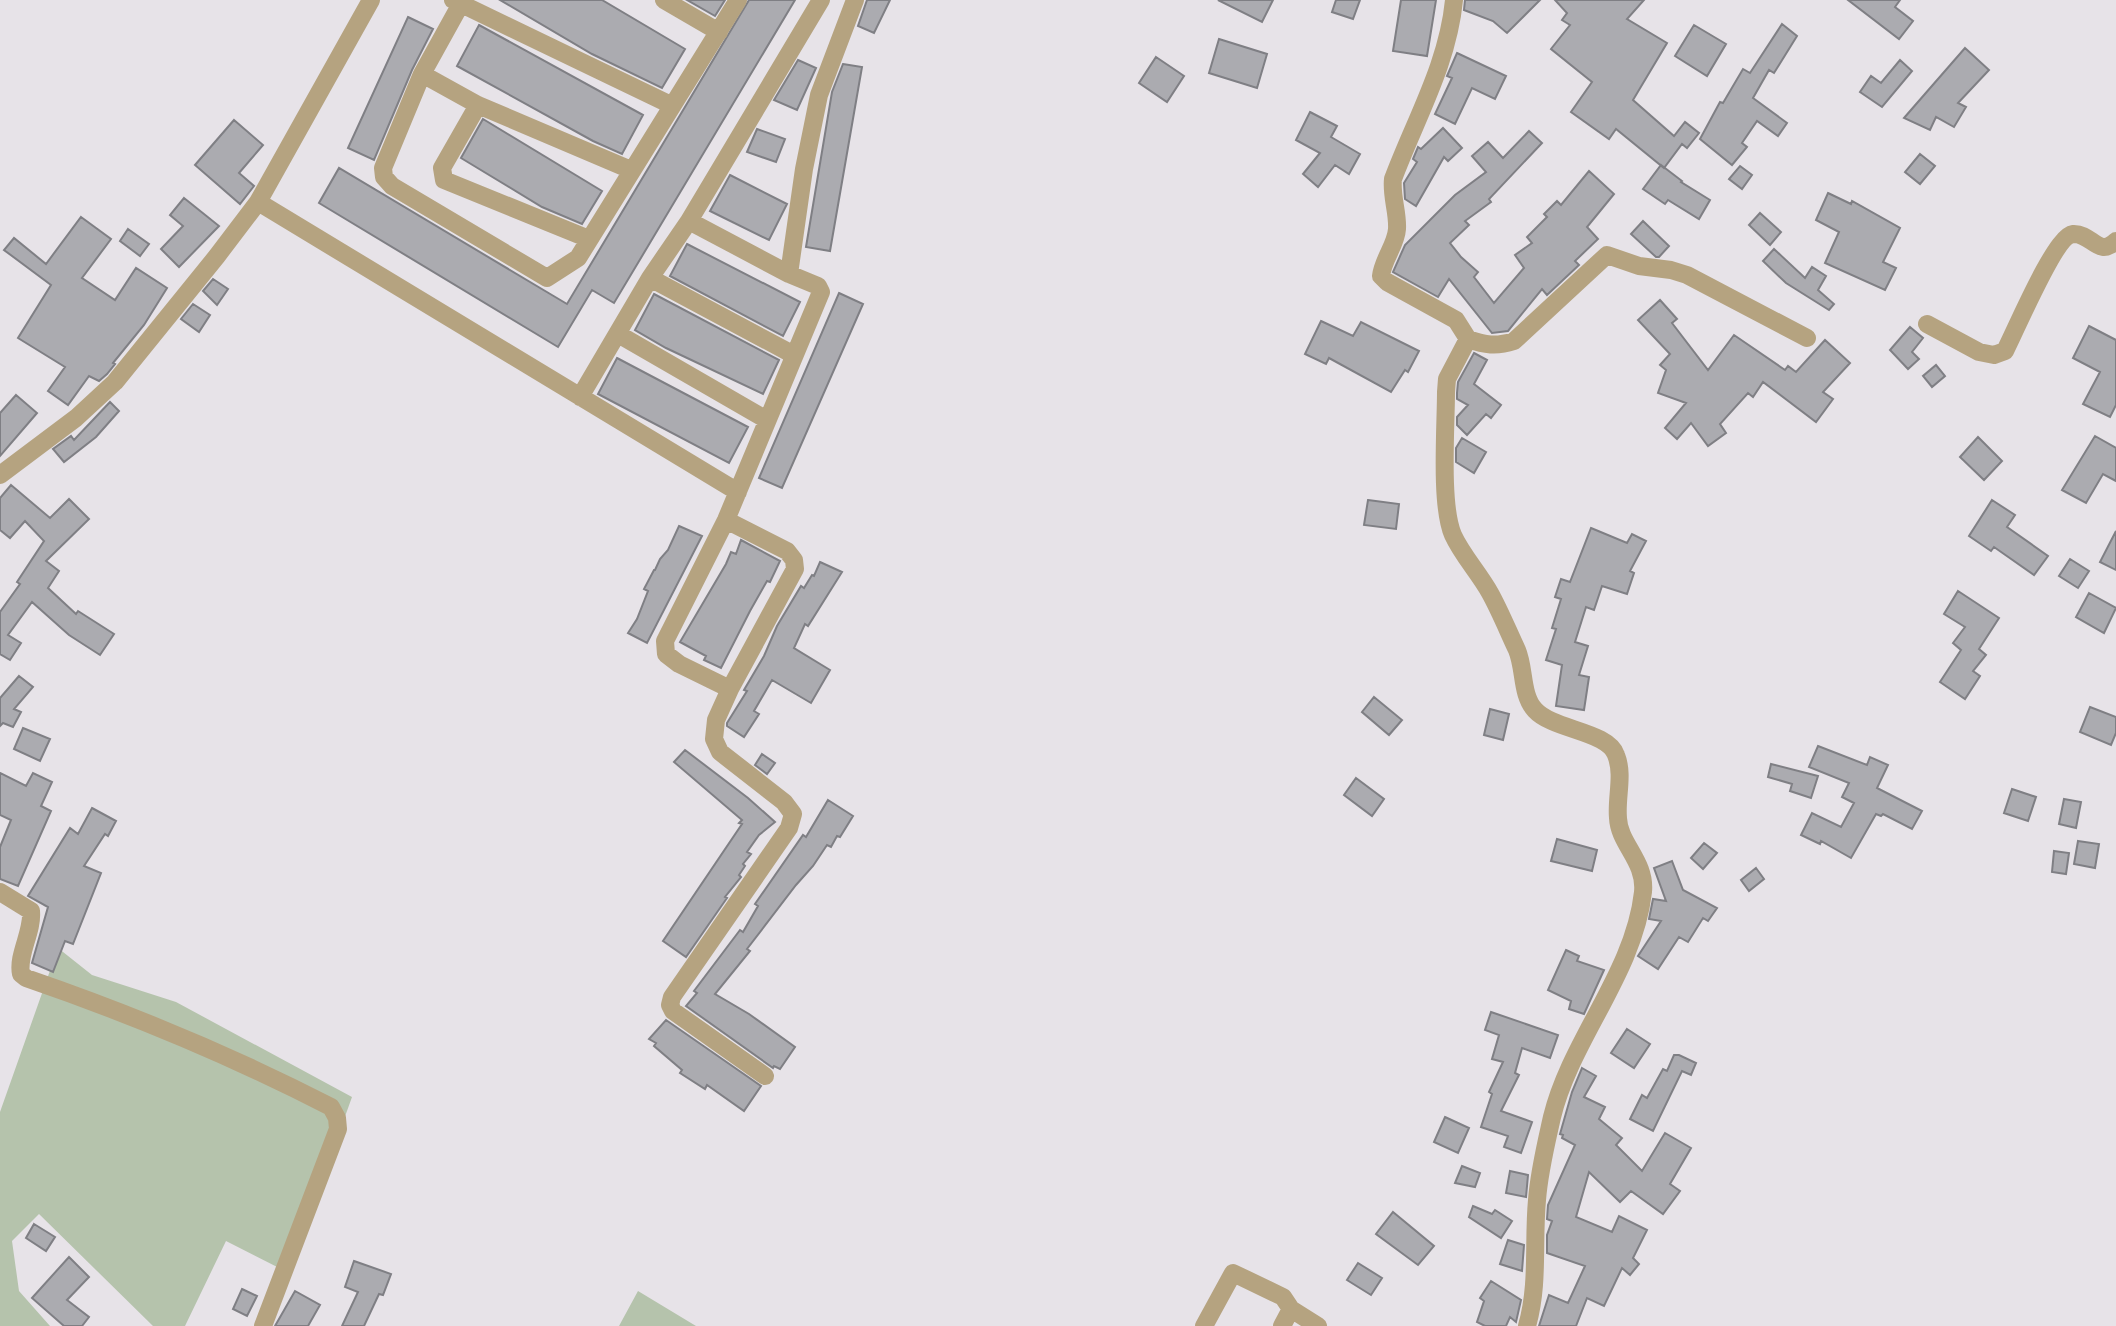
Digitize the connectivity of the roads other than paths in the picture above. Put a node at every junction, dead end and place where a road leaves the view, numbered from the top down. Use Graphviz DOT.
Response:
graph roads {
  1 [pos="371,0"];
  2 [pos="664,0"];
  3 [pos="738,0"];
  4 [pos="821,0"];
  5 [pos="855,0"];
  6 [pos="1454,0"];
  7 [pos="459,1"];
  8 [pos="719,32"];
  9 [pos="422,74"];
  10 [pos="478,105"];
  11 [pos="671,105"];
  12 [pos="631,170"];
  13 [pos="258,202"];
  14 [pos="689,220"];
  15 [pos="589,239"];
  16 [pos="2116,241"];
  17 [pos="789,274"];
  18 [pos="650,278"];
  19 [pos="1927,324"];
  20 [pos="618,334"];
  21 [pos="1807,338"];
  22 [pos="1468,339"];
  23 [pos="794,355"];
  24 [pos="580,397"];
  25 [pos="767,420"];
  26 [pos="0,475"];
  27 [pos="738,492"];
  28 [pos="726,520"];
  29 [pos="730,689"];
  30 [pos="0,892"];
  31 [pos="765,1076"];
  32 [pos="1291,1309"];
  33 [pos="263,1326"];
  34 [pos="1204,1326"];
  35 [pos="1282,1326"];
  36 [pos="1318,1326"];
  37 [pos="1527,1326"];
  1 -- 13 [label="street"];
  2 -- 8 [label="street"];
  3 -- 8 [label="street"];
  4 -- 14 [label="street"];
  5 -- 17 [label="street"];
  6 -- 22 [label="street"];
  7 -- 9 [label="street"];
  7 -- 11 [label="street"];
  8 -- 11 [label="street"];
  9 -- 10 [label="street"];
  9 -- 15 [label="street"];
  10 -- 12 [label="street"];
  10 -- 15 [label="street"];
  11 -- 12 [label="street"];
  12 -- 15 [label="street"];
  13 -- 24 [label="street"];
  13 -- 26 [label="street"];
  14 -- 17 [label="street"];
  14 -- 18 [label="street"];
  16 -- 19 [label="street"];
  17 -- 23 [label="street"];
  18 -- 20 [label="street"];
  18 -- 23 [label="street"];
  20 -- 24 [label="street"];
  20 -- 25 [label="street"];
  21 -- 22 [label="street"];
  22 -- 37 [label="street"];
  23 -- 25 [label="street"];
  24 -- 27 [label="street"];
  25 -- 27 [label="street"];
  27 -- 28 [label="street"];
  28 -- 29 [label="street"];
  28 -- 29 [label="street"];
  29 -- 31 [label="street"];
  30 -- 33 [label="street"];
  32 -- 34 [label="street"];
  32 -- 35 [label="street"];
  32 -- 36 [label="street"];
}
